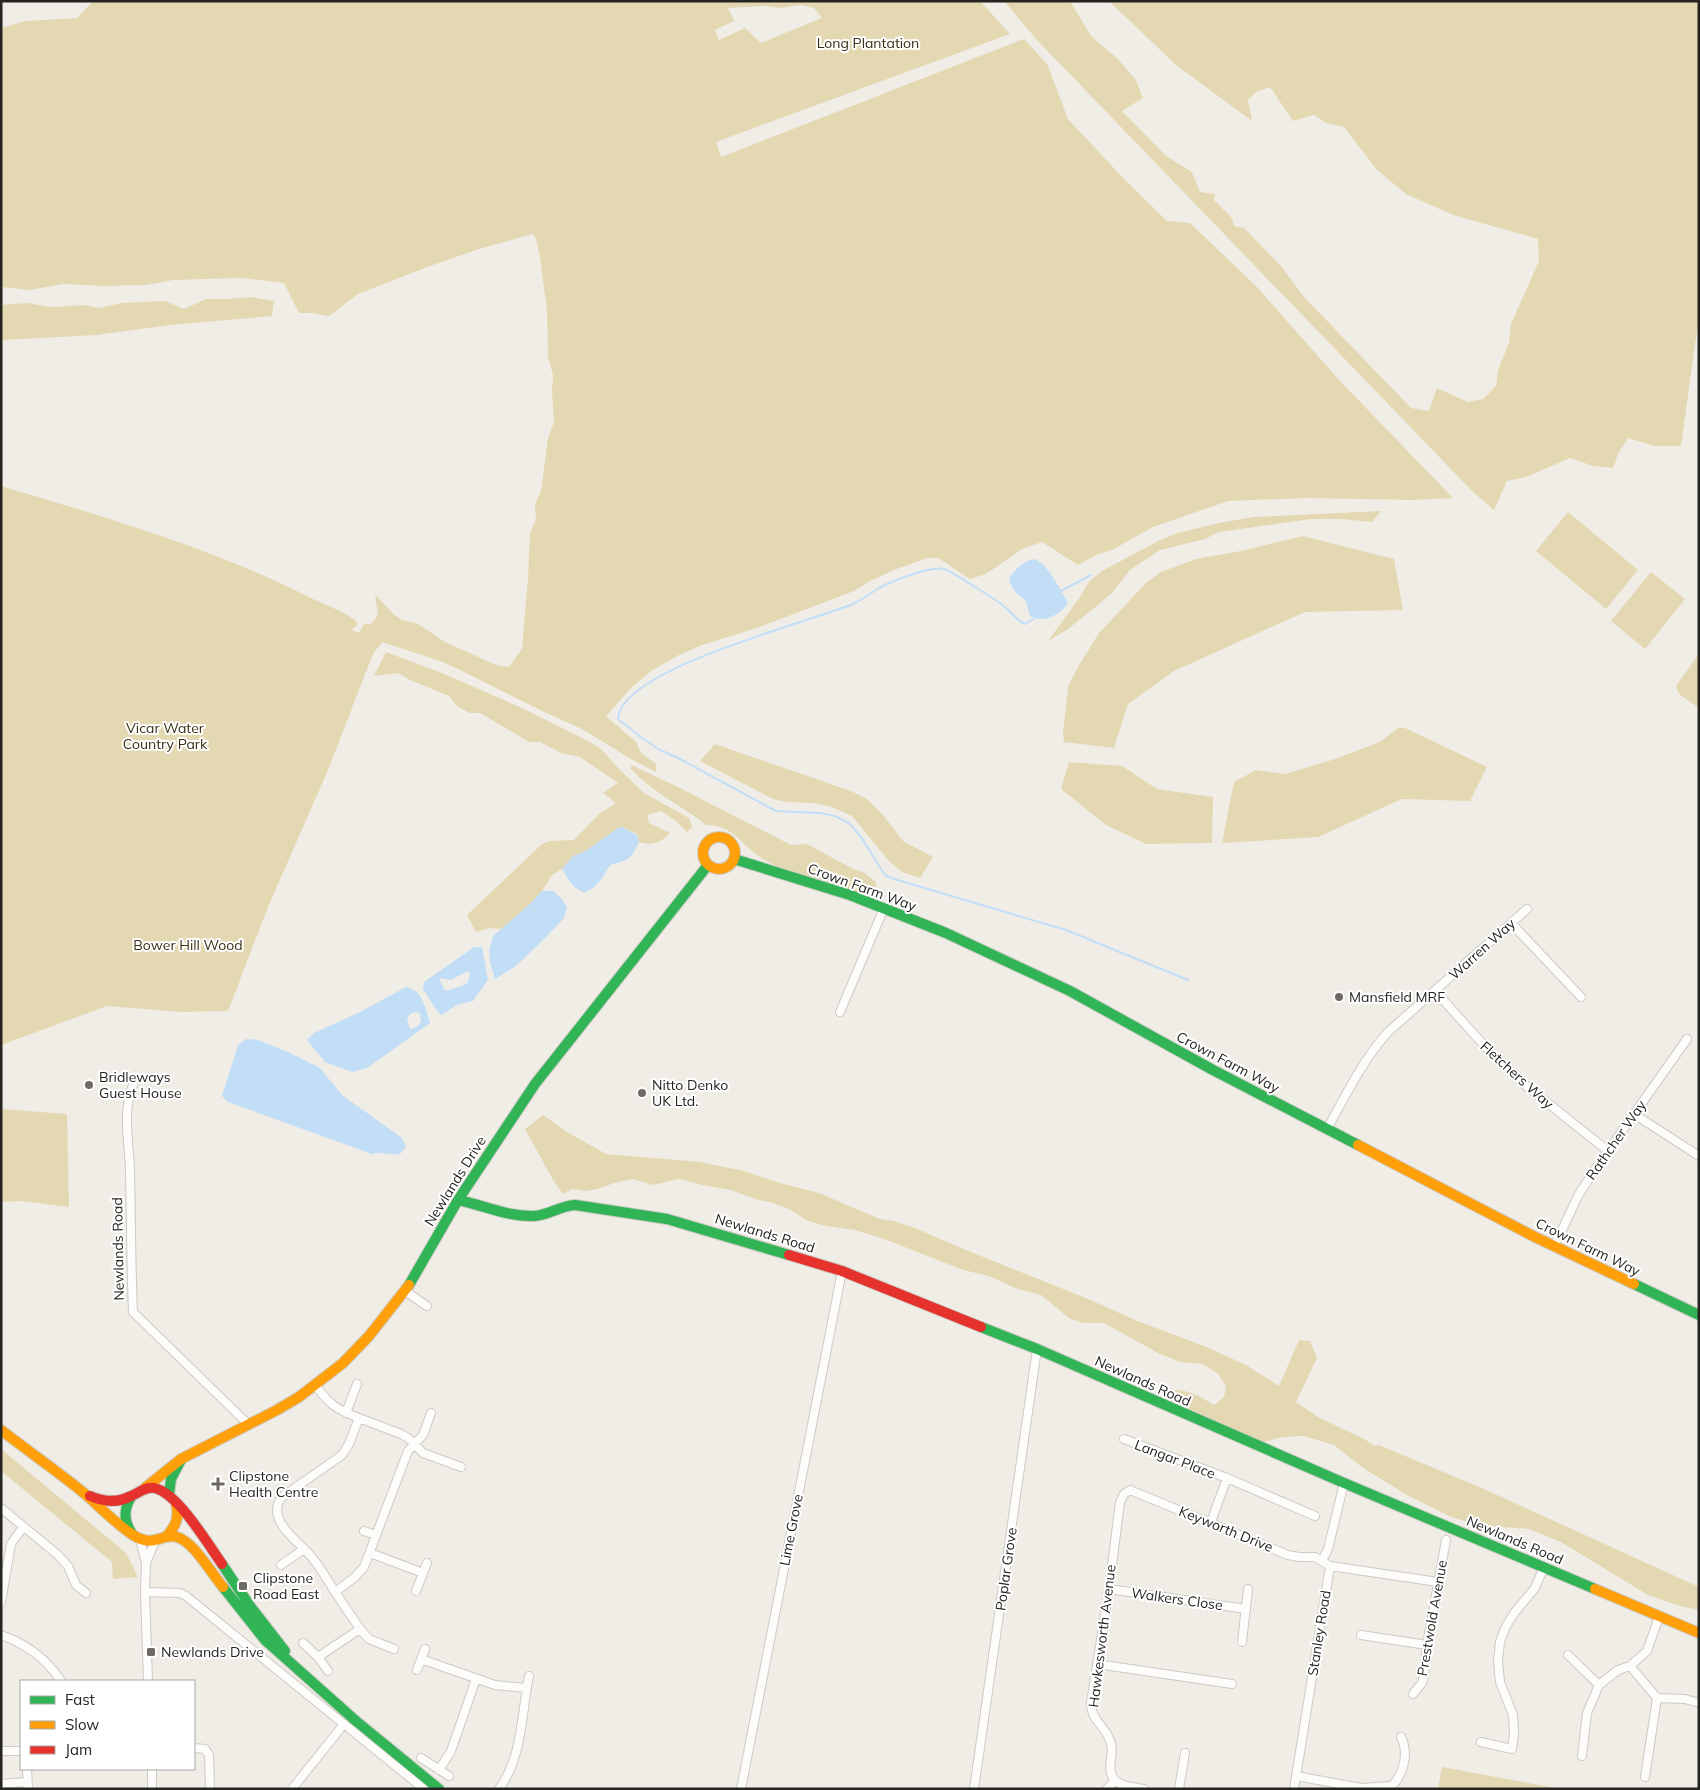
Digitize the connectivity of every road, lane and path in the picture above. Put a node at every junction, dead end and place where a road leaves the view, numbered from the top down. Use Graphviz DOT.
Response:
graph roads {
  1 [pos="734,859"];
  2 [pos="708,865"];
  3 [pos="884,908"];
  4 [pos="1527,909"];
  5 [pos="1511,923"];
  6 [pos="1435,991"];
  7 [pos="1581,997"];
  8 [pos="840,1012"];
  9 [pos="1687,1039"];
  10 [pos="133,1085"];
  11 [pos="1634,1114"];
  12 [pos="1327,1129"];
  13 [pos="1608,1151"];
  14 [pos="1699,1156"];
  15 [pos="458,1200"];
  16 [pos="1554,1246"];
  17 [pos="842,1271"];
  18 [pos="405,1291"];
  19 [pos="427,1306"];
  20 [pos="1699,1315"];
  21 [pos="1037,1349"];
  22 [pos="358,1384"];
  23 [pos="315,1385"];
  24 [pos="346,1413"];
  25 [pos="431,1413"];
  26 [pos="359,1418"];
  27 [pos="249,1425"];
  28 [pos="1,1430"];
  29 [pos="1124,1439"];
  30 [pos="414,1445"];
  31 [pos="181,1459"];
  32 [pos="461,1468"];
  33 [pos="1227,1478"];
  34 [pos="1344,1483"];
  35 [pos="144,1488"];
  36 [pos="1130,1490"];
  37 [pos="83,1492"];
  38 [pos="131,1496"];
  39 [pos="171,1497"];
  40 [pos="1,1508"];
  41 [pos="1315,1516"];
  42 [pos="1211,1522"];
  43 [pos="23,1527"];
  44 [pos="364,1531"];
  45 [pos="376,1536"];
  46 [pos="166,1537"];
  47 [pos="137,1538"];
  48 [pos="1446,1540"];
  49 [pos="155,1541"];
  50 [pos="304,1549"];
  51 [pos="370,1553"];
  52 [pos="1322,1561"];
  53 [pos="427,1563"];
  54 [pos="146,1564"];
  55 [pos="281,1565"];
  56 [pos="1330,1566"];
  57 [pos="1544,1567"];
  58 [pos="4,1571"];
  59 [pos="423,1573"];
  60 [pos="1438,1582"];
  61 [pos="1109,1589"];
  62 [pos="1248,1589"];
  63 [pos="416,1591"];
  64 [pos="145,1592"];
  65 [pos="335,1592"];
  66 [pos="86,1593"];
  67 [pos="1,1602"];
  68 [pos="1246,1609"];
  69 [pos="1659,1618"];
  70 [pos="360,1629"];
  71 [pos="1699,1633"];
  72 [pos="1361,1634"];
  73 [pos="1,1635"];
  74 [pos="304,1642"];
  75 [pos="1242,1642"];
  76 [pos="1427,1645"];
  77 [pos="425,1648"];
  78 [pos="394,1649"];
  79 [pos="1568,1655"];
  80 [pos="318,1657"];
  81 [pos="421,1659"];
  82 [pos="1097,1664"];
  83 [pos="1630,1666"];
  84 [pos="418,1670"];
  85 [pos="328,1671"];
  86 [pos="528,1676"];
  87 [pos="476,1679"];
  88 [pos="60,1680"];
  89 [pos="148,1680"];
  90 [pos="310,1681"];
  91 [pos="1232,1684"];
  92 [pos="1599,1685"];
  93 [pos="526,1688"];
  94 [pos="1413,1694"];
  95 [pos="1657,1698"];
  96 [pos="1699,1703"];
  97 [pos="344,1724"];
  98 [pos="1400,1738"];
  99 [pos="1481,1742"];
  100 [pos="195,1748"];
  101 [pos="1,1751"];
  102 [pos="20,1751"];
  103 [pos="1185,1753"];
  104 [pos="1582,1756"];
  105 [pos="421,1758"];
  106 [pos="27,1770"];
  107 [pos="152,1770"];
  108 [pos="439,1770"];
  109 [pos="449,1776"];
  110 [pos="1296,1776"];
  111 [pos="1645,1776"];
  112 [pos="1114,1780"];
  113 [pos="1,1784"];
  114 [pos="27,1786"];
  115 [pos="1393,1787"];
  116 [pos="152,1789"];
  117 [pos="210,1789"];
  118 [pos="292,1789"];
  119 [pos="424,1789"];
  120 [pos="440,1789"];
  121 [pos="498,1789"];
  122 [pos="741,1789"];
  123 [pos="974,1789"];
  124 [pos="1107,1789"];
  125 [pos="1144,1789"];
  126 [pos="1179,1789"];
  127 [pos="1294,1789"];
  1 -- 2 [label="street"];
  1 -- 2 [label="street"];
  1 -- 3 [label="street, Crown Farm Way"];
  2 -- 15 [label="street, Newlands Drive"];
  3 -- 8 [label="street"];
  3 -- 12 [label="street, Crown Farm Way"];
  4 -- 5 [label="street, Warren Way"];
  5 -- 6 [label="street, Warren Way"];
  5 -- 7 [label="street"];
  6 -- 12 [label="street, Warren Way"];
  6 -- 13 [label="street, Fletchers Way"];
  9 -- 11 [label="street, Rathcher Way"];
  10 -- 27 [label="street, Newlands Road"];
  11 -- 13 [label="street, Rathcher Way"];
  11 -- 14 [label="street"];
  12 -- 16 [label="street, Crown Farm Way"];
  13 -- 16 [label="street, Rathcher Way"];
  15 -- 17 [label="street, Newlands Road"];
  15 -- 18 [label="street, Newlands Drive"];
  16 -- 20 [label="street, Crown Farm Way"];
  17 -- 21 [label="street, Newlands Road"];
  17 -- 122 [label="street, Lime Grove"];
  18 -- 19 [label="street"];
  18 -- 23 [label="street, Newlands Drive"];
  21 -- 34 [label="street, Newlands Road"];
  21 -- 123 [label="street, Poplar Grove"];
  22 -- 24 [label="street"];
  23 -- 24 [label="street"];
  23 -- 27 [label="street, Newlands Drive"];
  24 -- 26 [label="street"];
  25 -- 30 [label="street"];
  26 -- 30 [label="street"];
  26 -- 50 [label="street"];
  27 -- 31 [label="street, Newlands Drive"];
  28 -- 37 [label="street"];
  29 -- 33 [label="street, Langar Place"];
  30 -- 32 [label="street"];
  30 -- 45 [label="street"];
  31 -- 35 [label="street, Newlands Drive"];
  31 -- 39 [label="street"];
  33 -- 41 [label="street, Langar Place"];
  33 -- 42 [label="street, Langar Place"];
  34 -- 52 [label="street"];
  34 -- 57 [label="street, Newlands Road"];
  35 -- 38 [label="street"];
  35 -- 39 [label="street"];
  36 -- 42 [label="street, Keyworth Drive"];
  36 -- 61 [label="street, Hawkesworth Avenue"];
  37 -- 38 [label="street"];
  37 -- 47 [label="street"];
  38 -- 47 [label="street"];
  39 -- 46 [label="street"];
  39 -- 90 [label="street"];
  40 -- 43 [label="street"];
  42 -- 52 [label="street, Keyworth Drive"];
  43 -- 58 [label="street"];
  43 -- 66 [label="street"];
  44 -- 45 [label="street"];
  45 -- 51 [label="street"];
  46 -- 49 [label="street"];
  46 -- 90 [label="street"];
  47 -- 49 [label="street"];
  47 -- 54 [label="street"];
  48 -- 60 [label="street, Prestwold Avenue"];
  49 -- 54 [label="street"];
  50 -- 55 [label="street"];
  50 -- 65 [label="street"];
  51 -- 59 [label="street"];
  51 -- 65 [label="street"];
  52 -- 56 [label="street"];
  53 -- 59 [label="street"];
  54 -- 64 [label="street"];
  56 -- 60 [label="street"];
  56 -- 110 [label="street, Stanley Road"];
  57 -- 69 [label="street, Newlands Road"];
  57 -- 99 [label="street"];
  58 -- 67 [label="street"];
  59 -- 63 [label="street"];
  60 -- 76 [label="street, Prestwold Avenue"];
  61 -- 68 [label="street, Walkers Close"];
  61 -- 82 [label="street, Hawkesworth Avenue"];
  62 -- 68 [label="street"];
  64 -- 89 [label="street"];
  64 -- 97 [label="street"];
  65 -- 70 [label="street"];
  68 -- 75 [label="street"];
  69 -- 71 [label="street, Newlands Road"];
  69 -- 83 [label="street"];
  70 -- 78 [label="street"];
  70 -- 80 [label="street"];
  72 -- 76 [label="street"];
  73 -- 88 [label="street"];
  74 -- 80 [label="street"];
  76 -- 94 [label="street, Prestwold Avenue"];
  77 -- 81 [label="street"];
  79 -- 92 [label="street"];
  80 -- 85 [label="street"];
  81 -- 84 [label="street"];
  81 -- 87 [label="street"];
  82 -- 91 [label="street"];
  82 -- 112 [label="street, Hawkesworth Avenue"];
  83 -- 92 [label="street"];
  83 -- 95 [label="street"];
  86 -- 93 [label="street"];
  87 -- 93 [label="street"];
  87 -- 108 [label="street"];
  90 -- 120 [label="street"];
  92 -- 104 [label="street"];
  93 -- 121 [label="street"];
  95 -- 96 [label="street"];
  95 -- 111 [label="street"];
  97 -- 118 [label="street"];
  97 -- 119 [label="street"];
  98 -- 115 [label="street"];
  100 -- 117 [label="street"];
  101 -- 102 [label="street"];
  103 -- 126 [label="street"];
  105 -- 108 [label="street"];
  106 -- 114 [label="street"];
  107 -- 116 [label="street"];
  108 -- 109 [label="street"];
  110 -- 115 [label="street"];
  110 -- 127 [label="street, Stanley Road"];
  112 -- 124 [label="street"];
  112 -- 125 [label="street"];
  113 -- 114 [label="street"];
}
